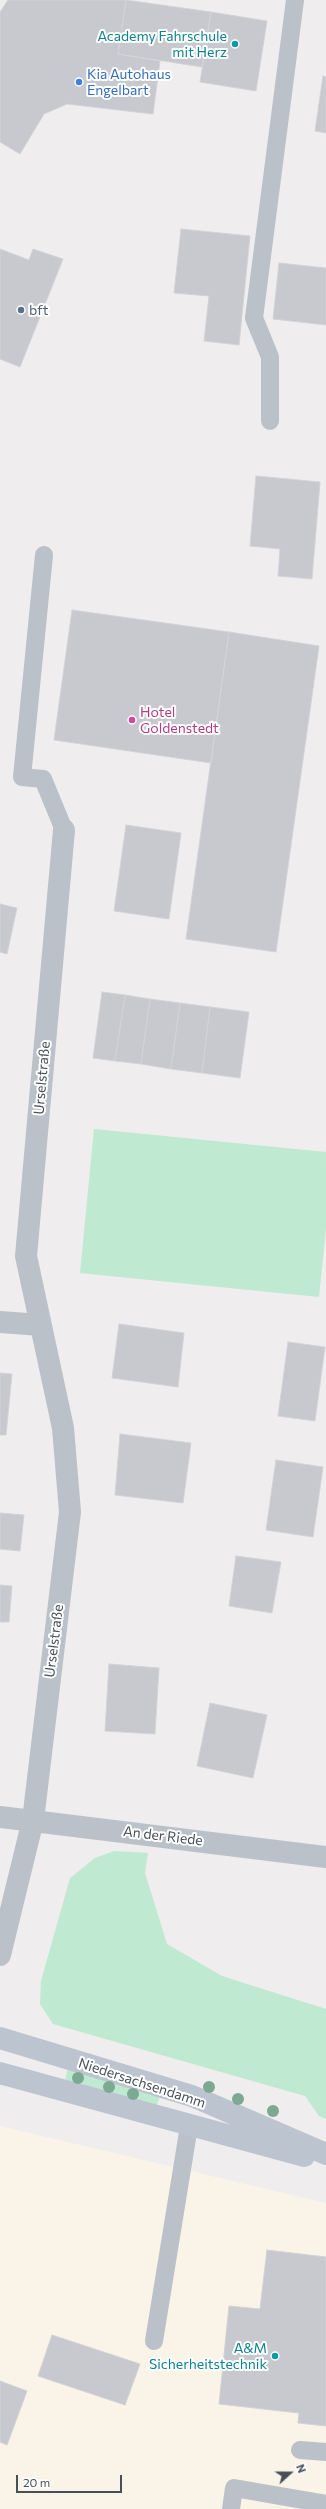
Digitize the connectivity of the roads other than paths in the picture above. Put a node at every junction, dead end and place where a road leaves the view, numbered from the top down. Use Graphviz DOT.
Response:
graph roads {
  1 [pos="295,0"];
  2 [pos="270,421"];
  3 [pos="44,555"];
  4 [pos="64,830"];
  5 [pos="0,1322"];
  6 [pos="42,1325"];
  7 [pos="0,1816"];
  8 [pos="33,1820"];
  9 [pos="326,1857"];
  10 [pos="0,1955"];
  11 [pos="0,2038"];
  12 [pos="0,2073"];
  13 [pos="189,2126"];
  14 [pos="326,2154"];
  15 [pos="326,2162"];
  16 [pos="154,2341"];
  17 [pos="300,2450"];
  18 [pos="326,2452"];
  19 [pos="326,2504"];
  20 [pos="231,2509"];
  1 -- 2 [label="lane"];
  3 -- 4 [label="lane"];
  4 -- 6 [label="street, Urselstraße"];
  5 -- 6 [label="street"];
  6 -- 8 [label="street, Urselstraße"];
  7 -- 8 [label="street, An der Riede"];
  8 -- 9 [label="street, An der Riede"];
  8 -- 10 [label="street, Urselstraße"];
  11 -- 14 [label="main road, Niedersachsendamm"];
  12 -- 13 [label="main road, Niedersachsendamm"];
  13 -- 15 [label="main road, Niedersachsendamm"];
  13 -- 16 [label="lane"];
  17 -- 18 [label="lane"];
  19 -- 20 [label="lane"];
}
